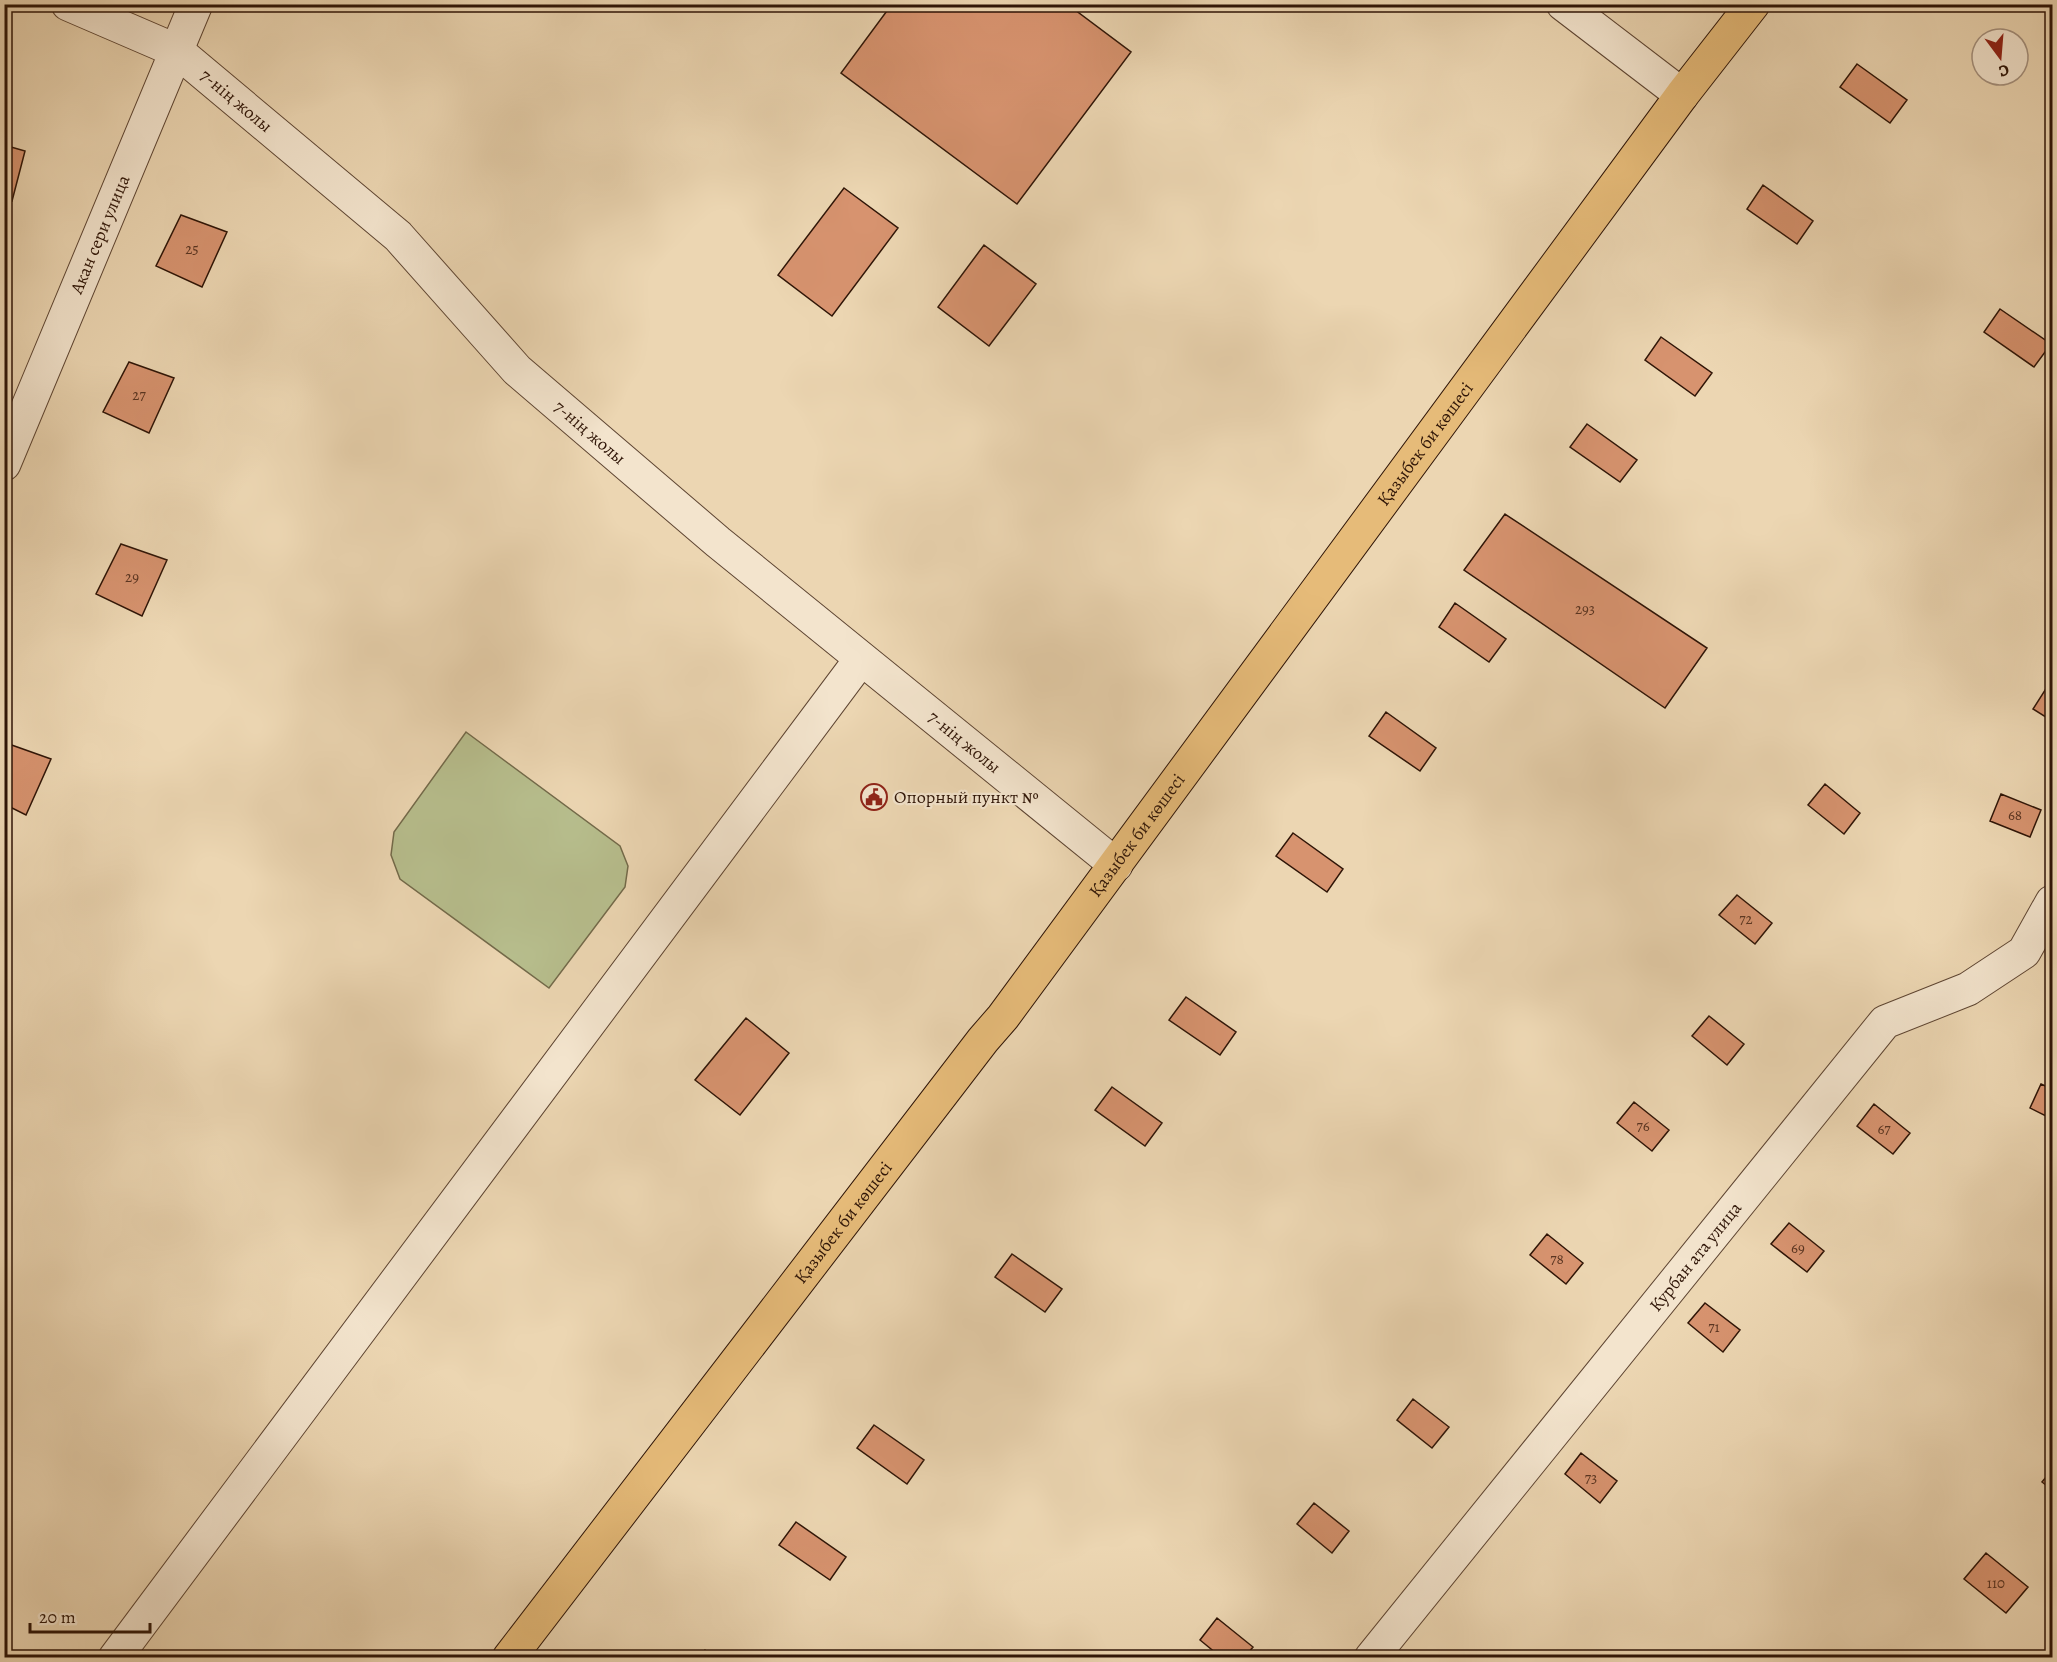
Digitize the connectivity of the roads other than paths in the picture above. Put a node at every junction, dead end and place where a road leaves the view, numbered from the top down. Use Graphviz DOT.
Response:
graph roads {
  1 [pos="69,4"];
  2 [pos="196,4"];
  3 [pos="1563,4"];
  4 [pos="1753,4"];
  5 [pos="177,51"];
  6 [pos="1682,96"];
  7 [pos="4,464"];
  8 [pos="861,659"];
  9 [pos="1116,865"];
  10 [pos="2052,902"];
  11 [pos="115,1658"];
  12 [pos="509,1658"];
  13 [pos="1371,1658"];
  1 -- 5 [label="street, 7-нің жолы"];
  2 -- 5 [label="street, Акан сери улица"];
  3 -- 6 [label="street"];
  4 -- 6 [label="main road, Қазыбек би көшесі"];
  5 -- 7 [label="street, Акан сери улица"];
  5 -- 8 [label="street, 7-нің жолы"];
  6 -- 9 [label="main road, Қазыбек би көшесі"];
  8 -- 9 [label="street, 7-нің жолы"];
  8 -- 11 [label="street"];
  9 -- 12 [label="main road, Қазыбек би көшесі"];
  10 -- 13 [label="street, Курбан ата улица"];
}
